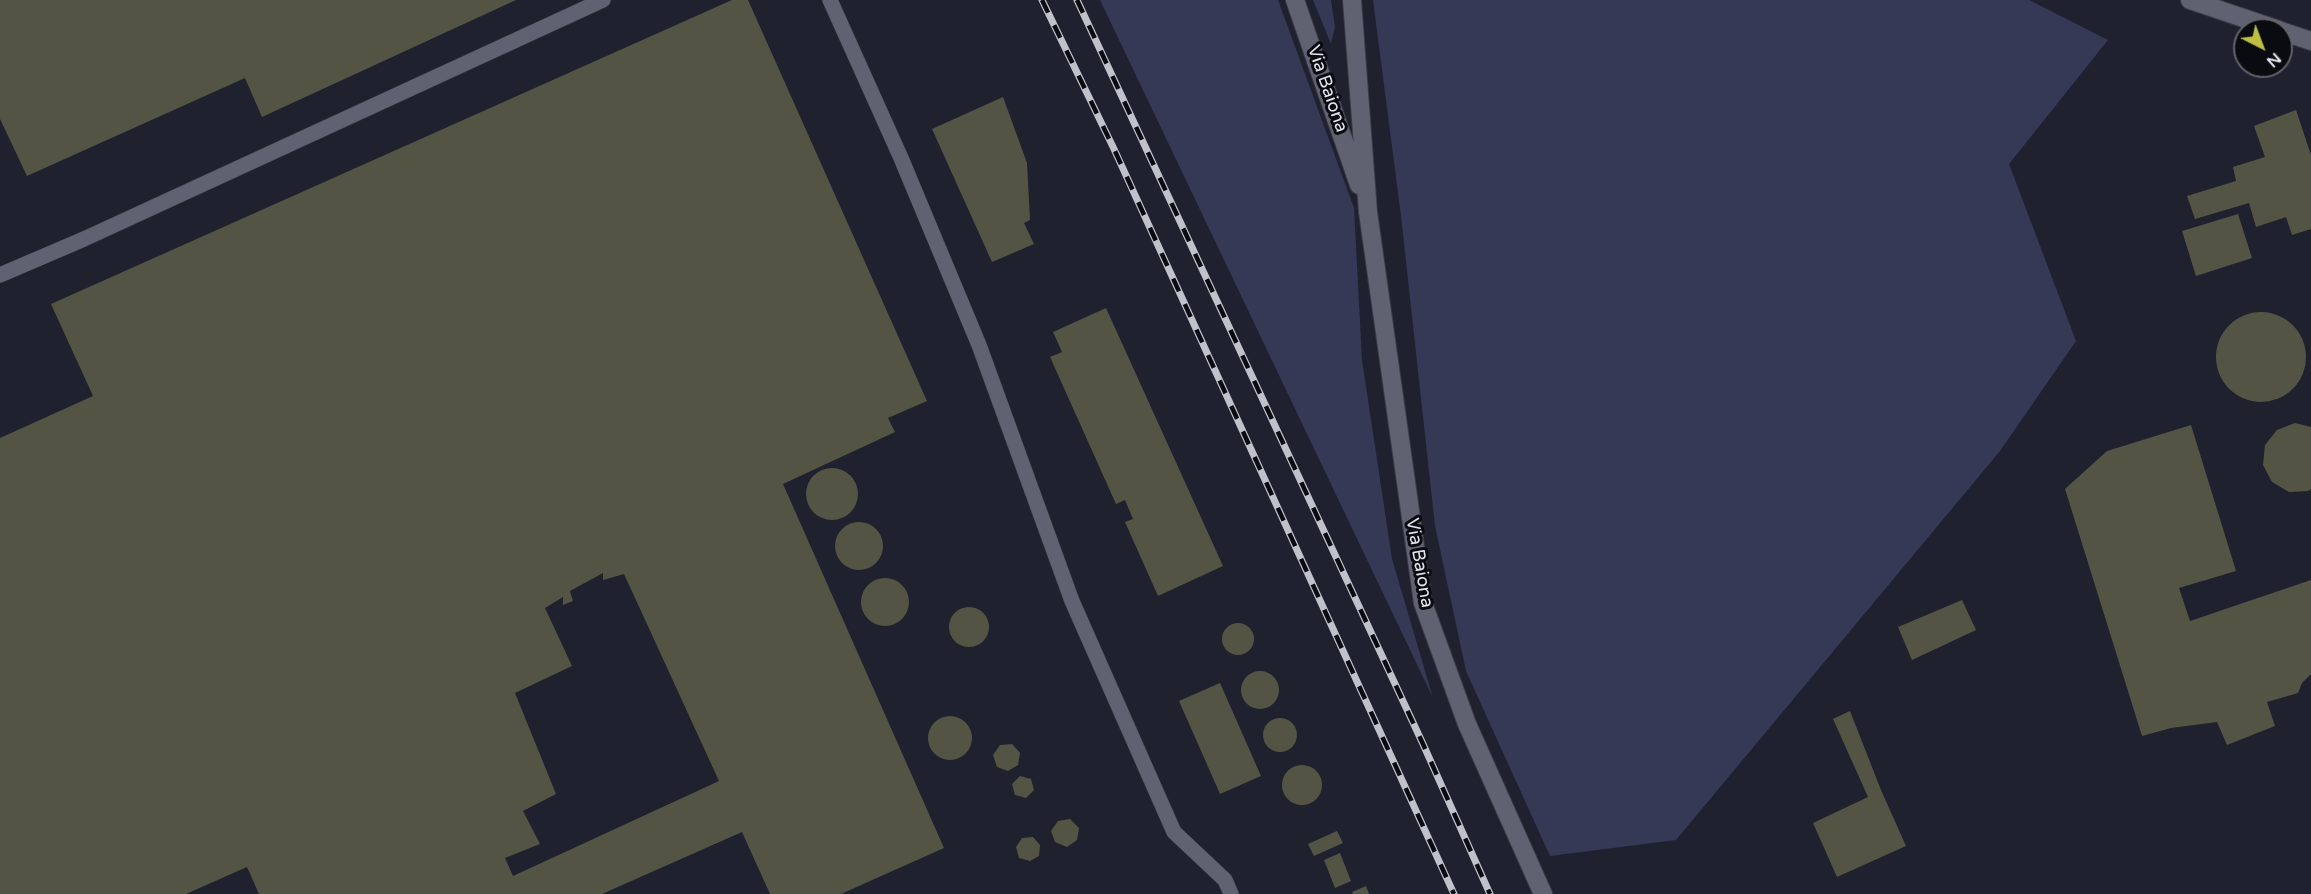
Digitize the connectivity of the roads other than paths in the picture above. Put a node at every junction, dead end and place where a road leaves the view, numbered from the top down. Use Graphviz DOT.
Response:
graph roads {
  1 [pos="603,0"];
  2 [pos="830,0"];
  3 [pos="1295,0"];
  4 [pos="1352,0"];
  5 [pos="2190,0"];
  6 [pos="2244,18"];
  7 [pos="2293,35"];
  8 [pos="2311,41"];
  9 [pos="1368,212"];
  10 [pos="0,275"];
  11 [pos="1231,894"];
  12 [pos="1544,894"];
  1 -- 10 [label="lane"];
  2 -- 11 [label="lane"];
  3 -- 9 [label="street, Via Baiona"];
  4 -- 9 [label="street, Via Baiona"];
  5 -- 6 [label="street"];
  7 -- 8 [label="street"];
  9 -- 12 [label="street, Via Baiona"];
}
